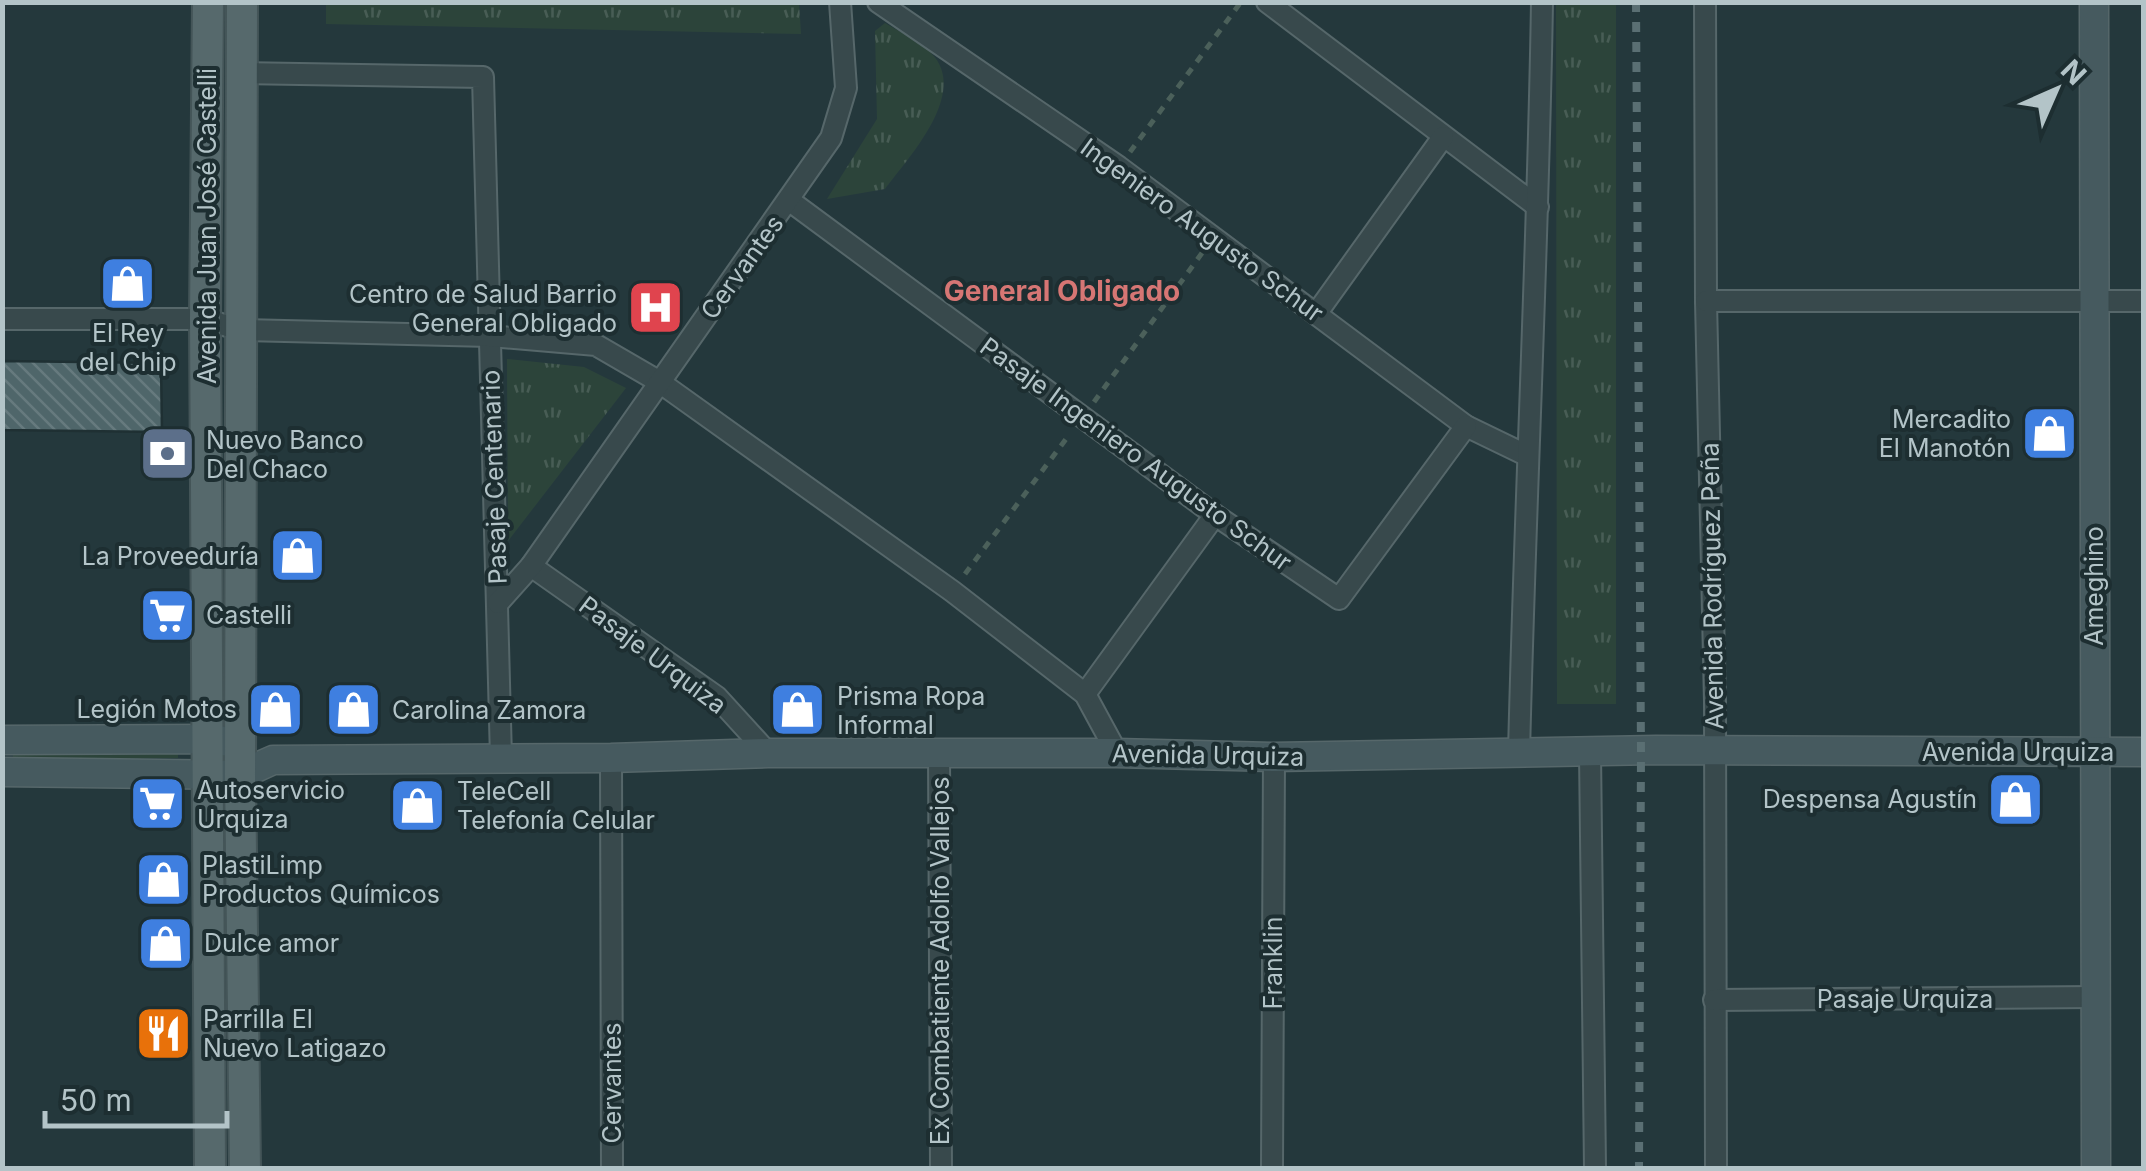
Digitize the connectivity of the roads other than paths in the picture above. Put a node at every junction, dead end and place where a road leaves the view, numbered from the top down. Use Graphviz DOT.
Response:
graph roads {
  1 [pos="208,2"];
  2 [pos="242,2"];
  3 [pos="840,2"];
  4 [pos="878,2"];
  5 [pos="1267,2"];
  6 [pos="1542,2"];
  7 [pos="1705,2"];
  8 [pos="2094,2"];
  9 [pos="241,74"];
  10 [pos="1443,138"];
  11 [pos="790,201"];
  12 [pos="1538,207"];
  13 [pos="2096,301"];
  14 [pos="1706,302"];
  15 [pos="2144,302"];
  16 [pos="1316,314"];
  17 [pos="2,319"];
  18 [pos="205,319"];
  19 [pos="240,330"];
  20 [pos="490,336"];
  21 [pos="658,381"];
  22 [pos="1466,426"];
  23 [pos="1526,455"];
  24 [pos="1215,515"];
  25 [pos="531,566"];
  26 [pos="498,603"];
  27 [pos="1085,694"];
  28 [pos="208,739"];
  29 [pos="2,740"];
  30 [pos="240,743"];
  31 [pos="1117,752"];
  32 [pos="1715,752"];
  33 [pos="2093,752"];
  34 [pos="2144,752"];
  35 [pos="768,753"];
  36 [pos="940,753"];
  37 [pos="1519,753"];
  38 [pos="1590,753"];
  39 [pos="1274,757"];
  40 [pos="501,758"];
  41 [pos="611,758"];
  42 [pos="272,760"];
  43 [pos="2,772"];
  44 [pos="206,773"];
  45 [pos="240,775"];
  46 [pos="2096,997"];
  47 [pos="1714,1000"];
  48 [pos="210,1168"];
  49 [pos="245,1168"];
  50 [pos="612,1168"];
  51 [pos="941,1168"];
  52 [pos="1272,1168"];
  53 [pos="1595,1168"];
  54 [pos="1716,1168"];
  55 [pos="2096,1168"];
  1 -- 18 [label="main road, Avenida Juan José Castelli"];
  2 -- 9 [label="main road, Avenida Juan José Castelli"];
  3 -- 11 [label="street, Cervantes"];
  4 -- 16 [label="street, Ingeniero Augusto Schur"];
  5 -- 10 [label="street"];
  6 -- 12 [label="street"];
  7 -- 14 [label="street, Avenida Rodríguez Peña"];
  8 -- 13 [label="street, Ameghino"];
  9 -- 19 [label="main road, Avenida Juan José Castelli"];
  9 -- 20 [label="street, Pasaje Centenario"];
  10 -- 12 [label="street"];
  10 -- 16 [label="street"];
  11 -- 21 [label="street, Cervantes"];
  11 -- 24 [label="street, Pasaje Ingeniero Augusto Schur"];
  12 -- 23 [label="street"];
  13 -- 14 [label="street"];
  13 -- 15 [label="street"];
  13 -- 33 [label="street, Ameghino"];
  14 -- 32 [label="street, Avenida Rodríguez Peña"];
  16 -- 22 [label="street, Ingeniero Augusto Schur"];
  17 -- 18 [label="street"];
  18 -- 19 [label="street"];
  18 -- 28 [label="main road, Avenida Juan José Castelli"];
  19 -- 20 [label="street"];
  19 -- 30 [label="main road, Avenida Juan José Castelli"];
  20 -- 21 [label="street"];
  20 -- 26 [label="street, Pasaje Centenario"];
  21 -- 25 [label="street, Cervantes"];
  21 -- 27 [label="street"];
  22 -- 23 [label="street, Ingeniero Augusto Schur"];
  22 -- 24 [label="street, Pasaje Ingeniero Augusto Schur"];
  23 -- 37 [label="street"];
  24 -- 27 [label="street"];
  25 -- 26 [label="street, Cervantes"];
  25 -- 35 [label="street, Pasaje Urquiza"];
  26 -- 40 [label="street, Pasaje Centenario"];
  27 -- 31 [label="street"];
  28 -- 29 [label="street, Avenida Urquiza"];
  28 -- 30 [label="street, Avenida Urquiza"];
  28 -- 44 [label="main road, Avenida Juan José Castelli"];
  30 -- 42 [label="street, Avenida Urquiza"];
  30 -- 45 [label="main road, Avenida Juan José Castelli"];
  31 -- 36 [label="street, Avenida Urquiza"];
  31 -- 39 [label="street, Avenida Urquiza"];
  32 -- 33 [label="street, Avenida Urquiza"];
  32 -- 38 [label="street, Avenida Urquiza"];
  32 -- 47 [label="street, Avenida Rodríguez Peña"];
  33 -- 34 [label="street, Avenida Urquiza"];
  33 -- 46 [label="street, Ameghino"];
  35 -- 36 [label="street, Avenida Urquiza"];
  35 -- 41 [label="street, Avenida Urquiza"];
  36 -- 51 [label="street, Ex Combatiente Adolfo Vallejos"];
  37 -- 38 [label="street, Avenida Urquiza"];
  37 -- 39 [label="street, Avenida Urquiza"];
  38 -- 53 [label="street"];
  39 -- 52 [label="street, Franklin"];
  40 -- 41 [label="street, Avenida Urquiza"];
  40 -- 42 [label="street, Avenida Urquiza"];
  41 -- 50 [label="street, Cervantes"];
  42 -- 45 [label="street, Avenida Urquiza"];
  43 -- 44 [label="street, Avenida Urquiza"];
  44 -- 45 [label="street, Avenida Urquiza"];
  44 -- 48 [label="main road, Avenida Juan José Castelli"];
  45 -- 49 [label="main road, Avenida Juan José Castelli"];
  46 -- 47 [label="street, Pasaje Urquiza"];
  46 -- 55 [label="street, Ameghino"];
  47 -- 54 [label="street, Avenida Rodríguez Peña"];
}
